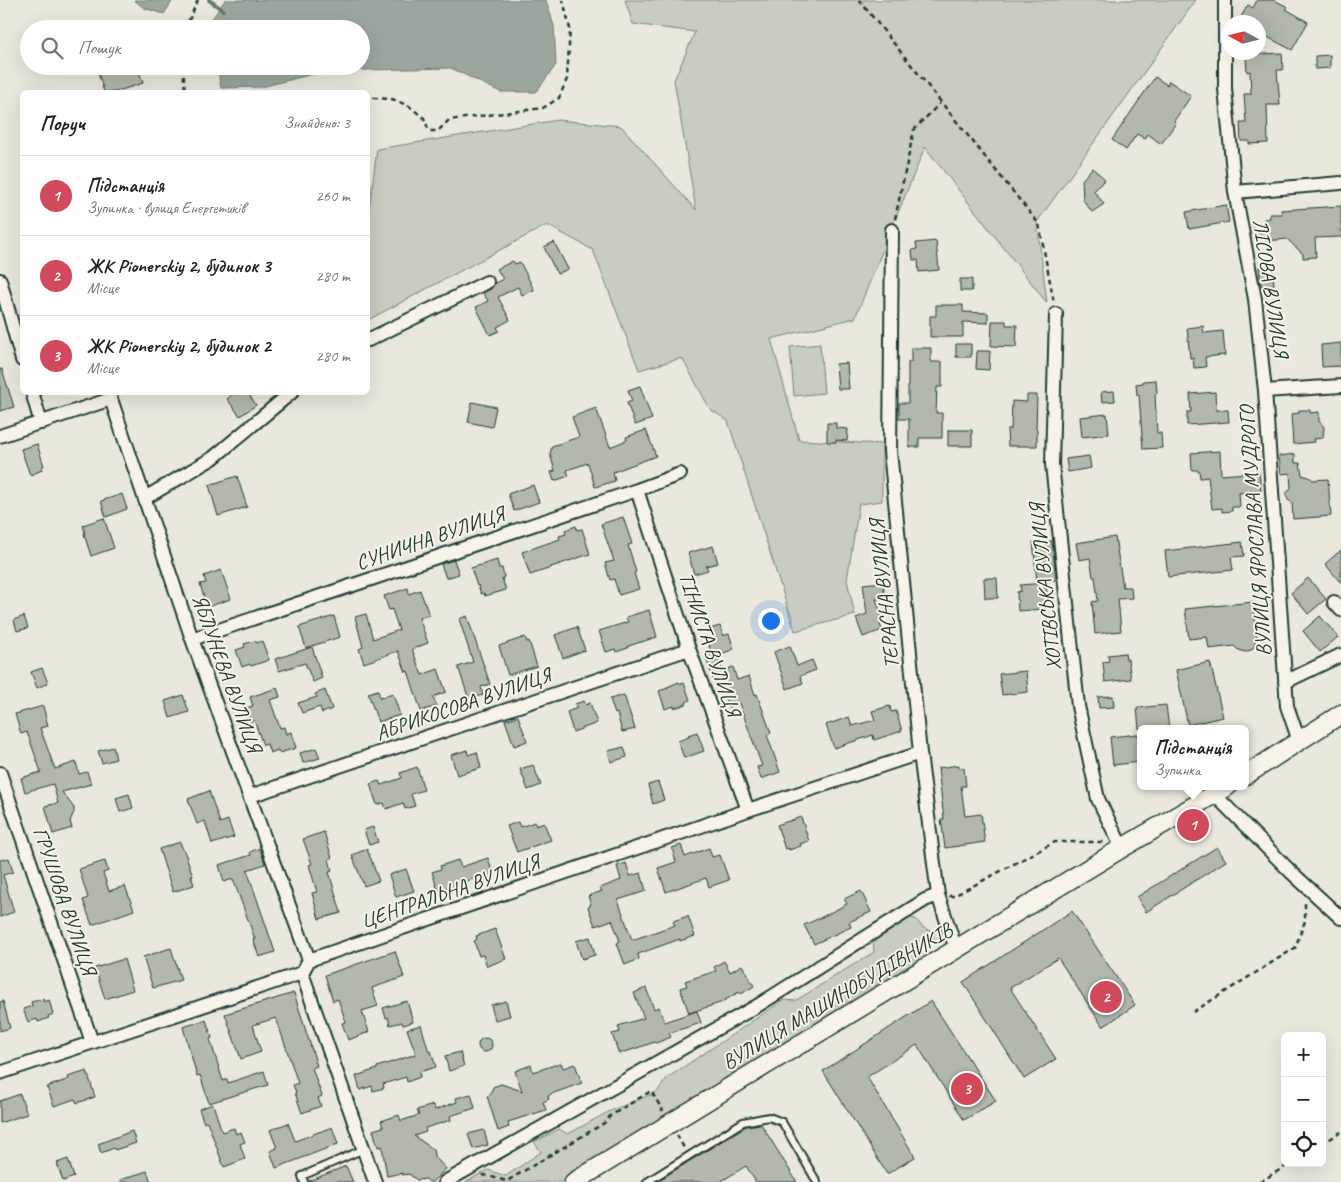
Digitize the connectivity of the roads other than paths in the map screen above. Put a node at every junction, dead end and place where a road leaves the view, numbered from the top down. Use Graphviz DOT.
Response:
graph roads {
  1 [pos="1225,0"];
  2 [pos="1341,183"];
  3 [pos="1235,192"];
  4 [pos="892,230"];
  5 [pos="0,280"];
  6 [pos="487,282"];
  7 [pos="1056,314"];
  8 [pos="370,339"];
  9 [pos="20,353"];
  10 [pos="1341,386"];
  11 [pos="1265,391"];
  12 [pos="33,395"];
  13 [pos="288,395"];
  14 [pos="41,423"];
  15 [pos="0,436"];
  16 [pos="680,474"];
  17 [pos="637,490"];
  18 [pos="145,498"];
  19 [pos="192,639"];
  20 [pos="690,649"];
  21 [pos="1341,655"];
  22 [pos="1285,682"];
  23 [pos="1341,714"];
  24 [pos="1299,741"];
  25 [pos="920,754"];
  26 [pos="0,773"];
  27 [pos="1249,773"];
  28 [pos="1222,790"];
  29 [pos="250,796"];
  30 [pos="748,810"];
  31 [pos="1121,845"];
  32 [pos="938,895"];
  33 [pos="1341,918"];
  34 [pos="956,950"];
  35 [pos="308,960"];
  36 [pos="302,973"];
  37 [pos="92,1042"];
  38 [pos="0,1073"];
  39 [pos="364,1150"];
  40 [pos="585,1178"];
  41 [pos="304,1182"];
  42 [pos="375,1182"];
  43 [pos="445,1182"];
  44 [pos="647,1182"];
  45 [pos="817,1182"];
  1 -- 3 [label="street, ЛІСОВА ВУЛИЦЯ"];
  2 -- 3 [label="street, ЛІСОВА ВУЛИЦЯ"];
  3 -- 11 [label="street, ЛІСОВА ВУЛИЦЯ"];
  4 -- 25 [label="street, ТЕРАСНА ВУЛИЦЯ"];
  5 -- 9 [label="street"];
  6 -- 8 [label="street"];
  7 -- 31 [label="street, ХОТІВСЬКА ВУЛИЦЯ"];
  10 -- 11 [label="street, ВУЛИЦЯ ЯРОСЛАВА МУДРОГО"];
  11 -- 22 [label="street, ВУЛИЦЯ ЯРОСЛАВА МУДРОГО"];
  12 -- 14 [label="street"];
  13 -- 18 [label="street"];
  14 -- 15 [label="street"];
  14 -- 18 [label="street, ЯБЛУНЕВА ВУЛИЦЯ"];
  16 -- 17 [label="street, СУНИЧНА ВУЛИЦЯ"];
  17 -- 19 [label="street, СУНИЧНА ВУЛИЦЯ"];
  17 -- 20 [label="street, ТІНИСТА ВУЛИЦЯ"];
  18 -- 19 [label="street, ЯБЛУНЕВА ВУЛИЦЯ"];
  19 -- 29 [label="street, ЯБЛУНЕВА ВУЛИЦЯ"];
  20 -- 29 [label="street, АБРИКОСОВА ВУЛИЦЯ"];
  20 -- 30 [label="street, ТІНИСТА ВУЛИЦЯ"];
  21 -- 22 [label="street"];
  22 -- 24 [label="street, ВУЛИЦЯ ЯРОСЛАВА МУДРОГО"];
  23 -- 24 [label="street"];
  24 -- 27 [label="street"];
  25 -- 30 [label="street, ЦЕНТРАЛЬНА ВУЛИЦЯ"];
  25 -- 32 [label="street, ТЕРАСНА ВУЛИЦЯ"];
  26 -- 37 [label="street, ГРУШОВА ВУЛИЦЯ"];
  28 -- 31 [label="street, ВУЛИЦЯ МАШИНОБУДІВНИКІВ"];
  28 -- 33 [label="street"];
  29 -- 35 [label="street, ЯБЛУНЕВА ВУЛИЦЯ"];
  30 -- 35 [label="street, ЦЕНТРАЛЬНА ВУЛИЦЯ"];
  31 -- 34 [label="street, ВУЛИЦЯ МАШИНОБУДІВНИКІВ"];
  32 -- 34 [label="street, ТЕРАСНА ВУЛИЦЯ"];
  32 -- 43 [label="street"];
  34 -- 40 [label="street, ВУЛИЦЯ МАШИНОБУДІВНИКІВ"];
  35 -- 36 [label="street"];
  36 -- 37 [label="street"];
  36 -- 39 [label="street"];
  37 -- 38 [label="street"];
  39 -- 41 [label="lane"];
  39 -- 42 [label="street"];
  44 -- 45 [label="lane"];
}
